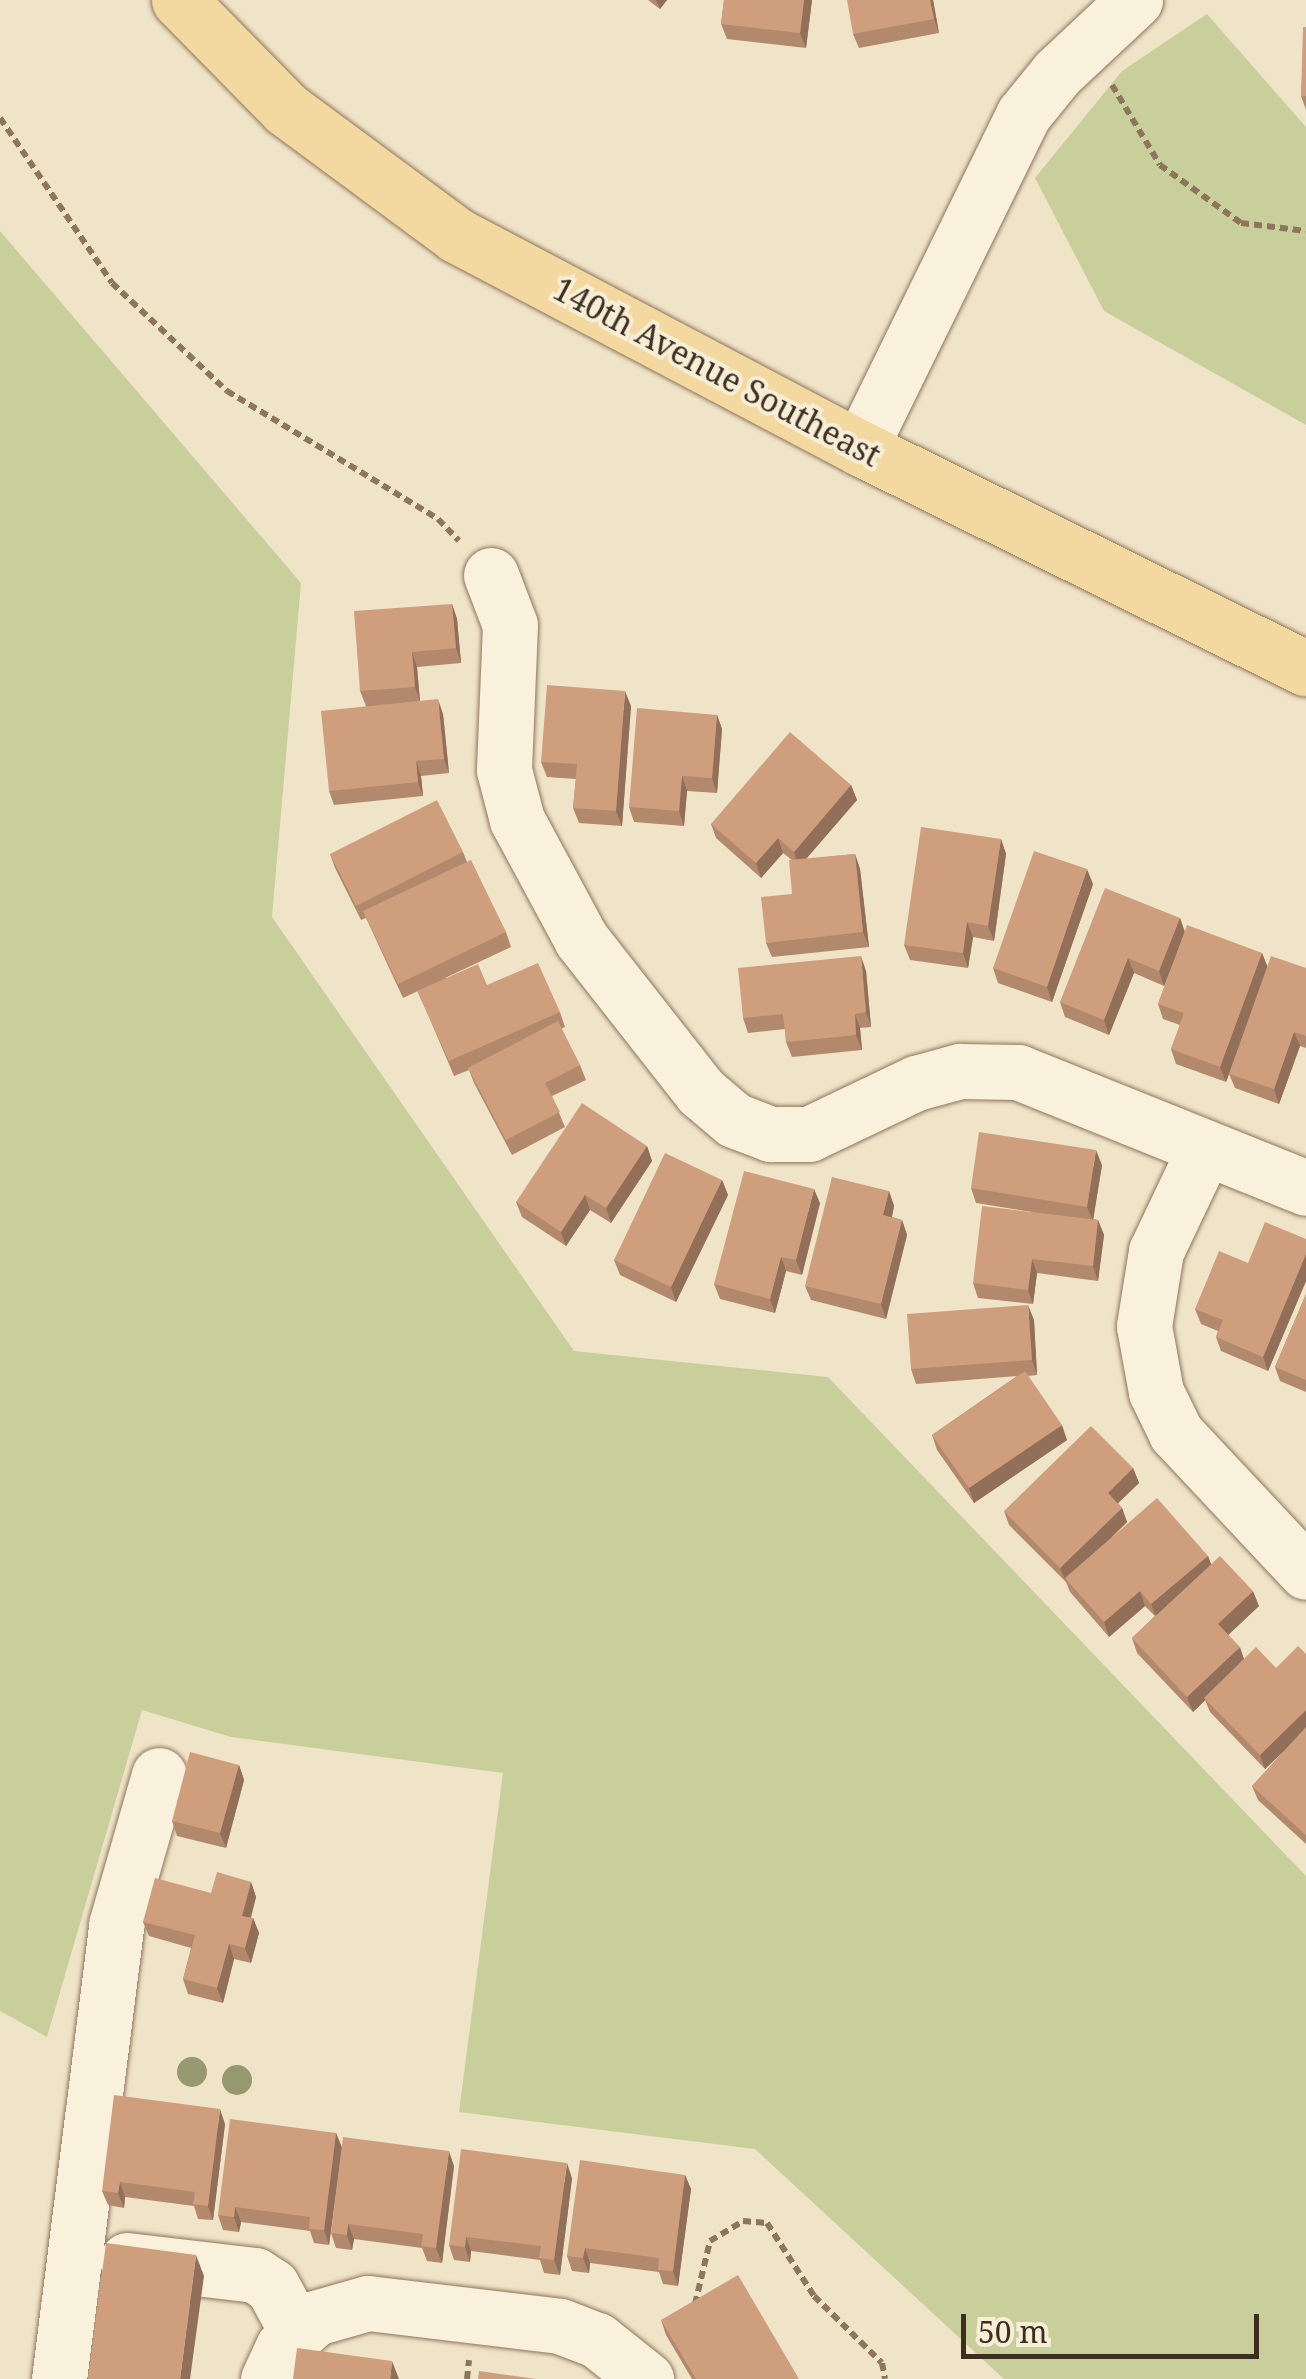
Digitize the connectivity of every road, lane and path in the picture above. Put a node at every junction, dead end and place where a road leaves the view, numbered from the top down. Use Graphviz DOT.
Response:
graph roads {
  1 [pos="179,0"];
  2 [pos="1136,0"];
  3 [pos="1086,44"];
  4 [pos="0,118"];
  5 [pos="1306,231"];
  6 [pos="860,448"];
  7 [pos="491,575"];
  8 [pos="1306,668"];
  9 [pos="1205,1148"];
  10 [pos="1306,1188"];
  11 [pos="1306,1572"];
  12 [pos="158,1775"];
  13 [pos="111,2258"];
  14 [pos="298,2332"];
  15 [pos="637,2369"];
  16 [pos="60,2379"];
  17 [pos="268,2379"];
  18 [pos="885,2379"];
  1 -- 6 [label="main road, 140th Avenue Southeast"];
  2 -- 3 [label="street"];
  3 -- 5 [label="path"];
  3 -- 6 [label="street"];
  4 -- 7 [label="path"];
  6 -- 8 [label="main road, 140th Avenue Southeast"];
  7 -- 9 [label="street"];
  9 -- 10 [label="street"];
  9 -- 11 [label="street"];
  12 -- 16 [label="street"];
  13 -- 14 [label="street"];
  14 -- 15 [label="street"];
  14 -- 17 [label="street"];
  15 -- 18 [label="path"];
}
